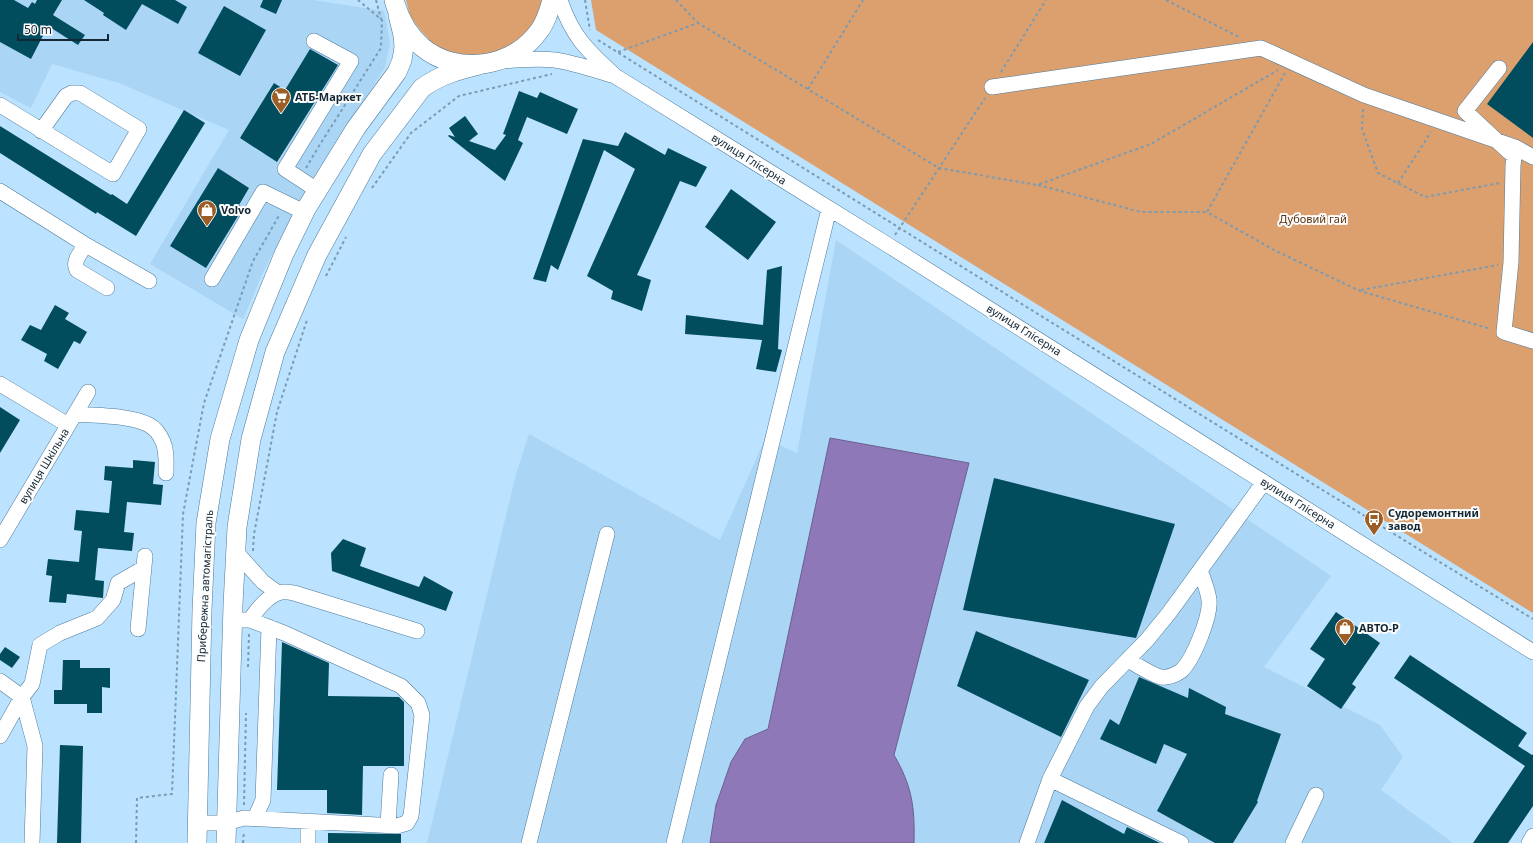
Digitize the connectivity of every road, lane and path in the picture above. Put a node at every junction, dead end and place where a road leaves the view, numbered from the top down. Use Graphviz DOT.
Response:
graph roads {
  1 [pos="358,0"];
  2 [pos="376,0"];
  3 [pos="552,0"];
  4 [pos="560,0"];
  5 [pos="585,0"];
  6 [pos="676,0"];
  7 [pos="863,0"];
  8 [pos="1046,0"];
  9 [pos="1166,0"];
  10 [pos="392,12"];
  11 [pos="698,23"];
  12 [pos="591,32"];
  13 [pos="594,37"];
  14 [pos="1241,38"];
  15 [pos="314,40"];
  16 [pos="381,48"];
  17 [pos="618,52"];
  18 [pos="1292,62"];
  19 [pos="488,63"];
  20 [pos="1499,68"];
  21 [pos="556,73"];
  22 [pos="615,76"];
  23 [pos="992,87"];
  24 [pos="808,89"];
  25 [pos="1364,95"];
  26 [pos="0,105"];
  27 [pos="1438,121"];
  28 [pos="41,131"];
  29 [pos="1515,147"];
  30 [pos="1533,158"];
  31 [pos="939,168"];
  32 [pos="1513,181"];
  33 [pos="1398,183"];
  34 [pos="1037,185"];
  35 [pos="317,190"];
  36 [pos="371,190"];
  37 [pos="2,196"];
  38 [pos="829,208"];
  39 [pos="305,210"];
  40 [pos="1207,212"];
  41 [pos="899,229"];
  42 [pos="338,233"];
  43 [pos="86,245"];
  44 [pos="888,245"];
  45 [pos="284,254"];
  46 [pos="1511,262"];
  47 [pos="318,274"];
  48 [pos="212,279"];
  49 [pos="149,281"];
  50 [pos="107,288"];
  51 [pos="1360,291"];
  52 [pos="307,318"];
  53 [pos="1504,332"];
  54 [pos="1533,341"];
  55 [pos="0,384"];
  56 [pos="88,392"];
  57 [pos="72,420"];
  58 [pos="166,473"];
  59 [pos="1264,482"];
  60 [pos="607,534"];
  61 [pos="0,540"];
  62 [pos="236,552"];
  63 [pos="1200,570"];
  64 [pos="252,572"];
  65 [pos="278,593"];
  66 [pos="1533,619"];
  67 [pos="241,620"];
  68 [pos="269,627"];
  69 [pos="138,629"];
  70 [pos="417,631"];
  71 [pos="1533,652"];
  72 [pos="1128,660"];
  73 [pos="248,671"];
  74 [pos="0,681"];
  75 [pos="22,697"];
  76 [pos="247,710"];
  77 [pos="0,736"];
  78 [pos="390,775"];
  79 [pos="1050,779"];
  80 [pos="1316,795"];
  81 [pos="242,820"];
  82 [pos="308,821"];
  83 [pos="197,822"];
  84 [pos="388,825"];
  85 [pos="1533,836"];
  86 [pos="32,843"];
  87 [pos="197,843"];
  88 [pos="226,843"];
  89 [pos="244,843"];
  90 [pos="308,843"];
  91 [pos="529,843"];
  92 [pos="674,843"];
  93 [pos="1028,843"];
  94 [pos="1181,843"];
  95 [pos="1292,843"];
  96 [pos="1529,843"];
  1 -- 10 [label="path"];
  2 -- 10 [label="path"];
  3 -- 19 [label="main road"];
  4 -- 22 [label="street"];
  5 -- 12 [label="path"];
  6 -- 11 [label="path"];
  7 -- 24 [label="path"];
  8 -- 23 [label="path"];
  9 -- 14 [label="path"];
  10 -- 16 [label="path"];
  10 -- 19 [label="main road"];
  10 -- 35 [label="main road, Прибережна автомагістраль"];
  11 -- 17 [label="path"];
  11 -- 24 [label="path"];
  13 -- 17 [label="path"];
  15 -- 35 [label="street"];
  17 -- 41 [label="path"];
  18 -- 23 [label="street"];
  18 -- 25 [label="street"];
  18 -- 34 [label="path"];
  18 -- 40 [label="path"];
  19 -- 22 [label="street, вулиця Глісерна"];
  19 -- 42 [label="main road"];
  20 -- 29 [label="street"];
  21 -- 36 [label="path"];
  22 -- 38 [label="street, вулиця Глісерна"];
  23 -- 31 [label="path"];
  24 -- 31 [label="path"];
  25 -- 27 [label="street"];
  25 -- 33 [label="path"];
  26 -- 28 [label="street"];
  27 -- 29 [label="street"];
  27 -- 33 [label="path"];
  28 -- 28 [label="street"];
  29 -- 30 [label="street"];
  29 -- 32 [label="street"];
  31 -- 34 [label="path"];
  31 -- 41 [label="path"];
  32 -- 33 [label="path"];
  32 -- 46 [label="street"];
  34 -- 40 [label="path"];
  35 -- 39 [label="main road, Прибережна автомагістраль"];
  37 -- 43 [label="street"];
  38 -- 44 [label="street, вулиця Глісерна"];
  38 -- 92 [label="street"];
  39 -- 42 [label="main road"];
  39 -- 45 [label="main road, Прибережна автомагістраль"];
  39 -- 48 [label="street"];
  40 -- 51 [label="path"];
  41 -- 44 [label="path"];
  41 -- 66 [label="path"];
  42 -- 47 [label="main road"];
  42 -- 47 [label="path"];
  43 -- 49 [label="street"];
  43 -- 50 [label="street"];
  44 -- 59 [label="street, вулиця Глісерна"];
  45 -- 47 [label="main road"];
  45 -- 83 [label="main road, Прибережна автомагістраль"];
  46 -- 51 [label="path"];
  46 -- 53 [label="street"];
  47 -- 62 [label="main road"];
  51 -- 53 [label="path"];
  52 -- 64 [label="path"];
  53 -- 54 [label="street"];
  55 -- 57 [label="street"];
  56 -- 57 [label="street, вулиця Шкільна"];
  57 -- 58 [label="street"];
  57 -- 61 [label="street, вулиця Шкільна"];
  59 -- 63 [label="street"];
  59 -- 71 [label="street, вулиця Глісерна"];
  60 -- 91 [label="street"];
  62 -- 64 [label="street"];
  62 -- 67 [label="main road"];
  63 -- 72 [label="street"];
  63 -- 72 [label="street"];
  64 -- 65 [label="street"];
  65 -- 67 [label="street"];
  65 -- 70 [label="street"];
  67 -- 68 [label="street"];
  67 -- 73 [label="path"];
  67 -- 81 [label="main road"];
  68 -- 81 [label="street"];
  68 -- 84 [label="street"];
  69 -- 75 [label="street"];
  72 -- 79 [label="street"];
  74 -- 75 [label="street"];
  75 -- 77 [label="street"];
  75 -- 86 [label="street"];
  76 -- 81 [label="path"];
  78 -- 84 [label="street"];
  79 -- 93 [label="street"];
  79 -- 94 [label="street"];
  80 -- 95 [label="street"];
  81 -- 82 [label="street"];
  81 -- 83 [label="street"];
  81 -- 88 [label="main road"];
  81 -- 89 [label="path"];
  82 -- 84 [label="street"];
  82 -- 90 [label="street"];
  83 -- 87 [label="main road, Прибережна автомагістраль"];
  85 -- 96 [label="street"];
}
